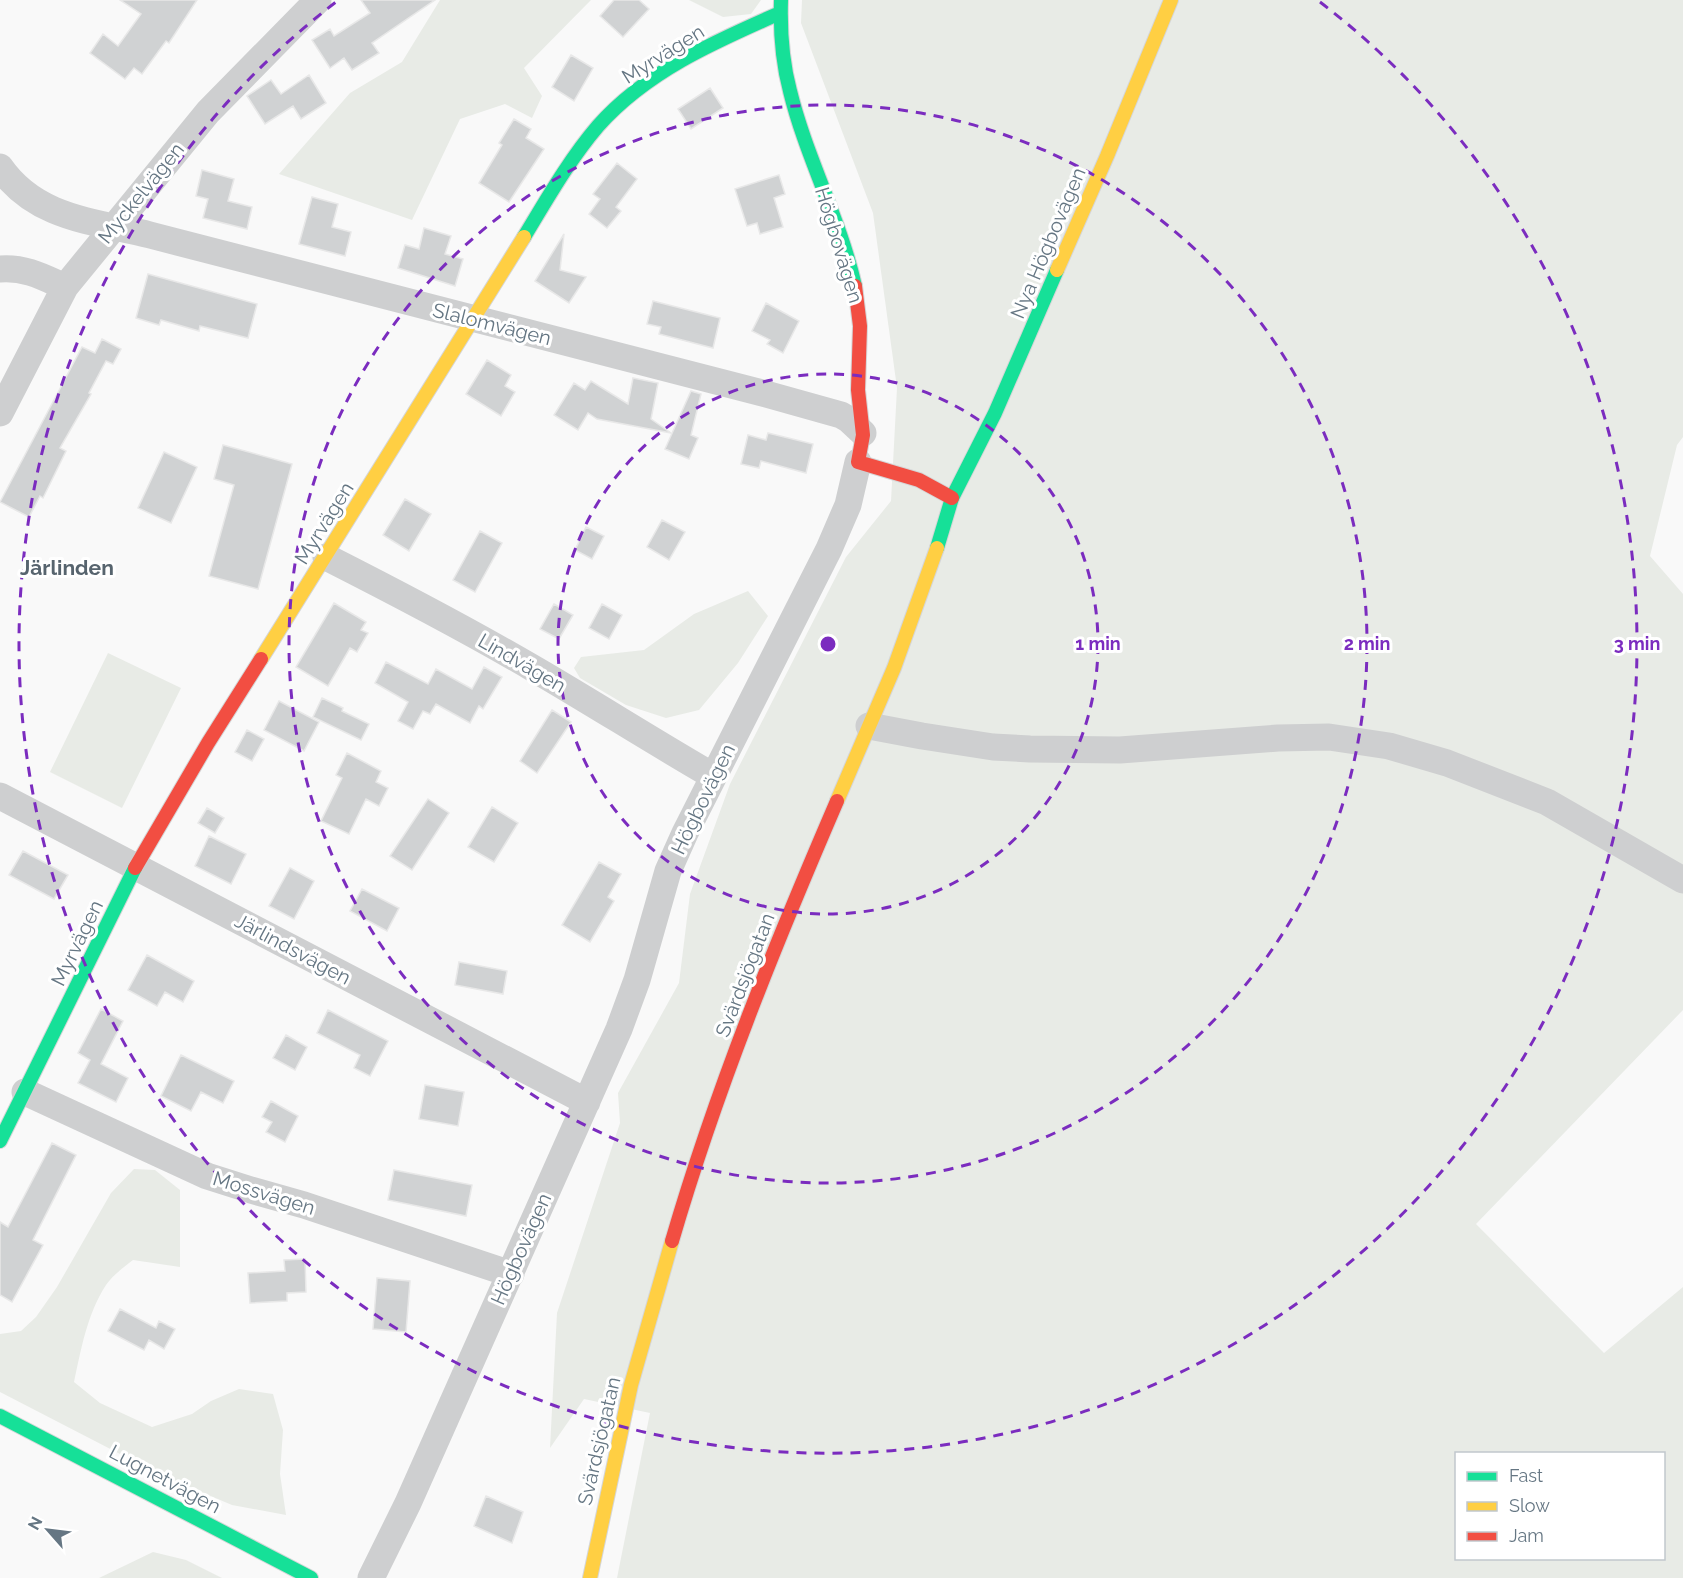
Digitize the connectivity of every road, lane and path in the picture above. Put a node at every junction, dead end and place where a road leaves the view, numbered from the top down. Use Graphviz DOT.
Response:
graph roads {
  1 [pos="318,0"];
  2 [pos="1171,0"];
  3 [pos="781,6"];
  4 [pos="0,167"];
  5 [pos="115,226"];
  6 [pos="0,269"];
  7 [pos="65,287"];
  8 [pos="473,319"];
  9 [pos="0,413"];
  10 [pos="863,433"];
  11 [pos="858,462"];
  12 [pos="952,498"];
  13 [pos="326,556"];
  14 [pos="869,726"];
  15 [pos="713,776"];
  16 [pos="0,796"];
  17 [pos="136,867"];
  18 [pos="1683,880"];
  19 [pos="25,1092"];
  20 [pos="587,1102"];
  21 [pos="0,1141"];
  22 [pos="511,1274"];
  23 [pos="0,1416"];
  24 [pos="311,1578"];
  25 [pos="371,1578"];
  26 [pos="590,1578"];
  1 -- 5 [label="street, Myckelvägen"];
  2 -- 12 [label="street, Nya Högbovägen"];
  3 -- 8 [label="street, Myrvägen"];
  3 -- 10 [label="street, Högbovägen"];
  4 -- 5 [label="street, Slalomvägen"];
  5 -- 7 [label="street, Myckelvägen"];
  5 -- 8 [label="street, Slalomvägen"];
  6 -- 7 [label="street"];
  7 -- 9 [label="street, Myckelvägen"];
  8 -- 10 [label="street, Slalomvägen"];
  8 -- 13 [label="street, Myrvägen"];
  10 -- 11 [label="street, Högbovägen"];
  11 -- 12 [label="street"];
  11 -- 15 [label="street, Högbovägen"];
  12 -- 14 [label="street, Svärdsjögatan"];
  13 -- 15 [label="street, Lindvägen"];
  13 -- 17 [label="street, Myrvägen"];
  14 -- 18 [label="street"];
  14 -- 26 [label="street, Svärdsjögatan"];
  15 -- 20 [label="street, Högbovägen"];
  16 -- 17 [label="street, Järlindsvägen"];
  17 -- 19 [label="street, Myrvägen"];
  17 -- 20 [label="street, Järlindsvägen"];
  19 -- 21 [label="street, Myrvägen"];
  19 -- 22 [label="street, Mossvägen"];
  20 -- 22 [label="street, Högbovägen"];
  22 -- 25 [label="street, Högbovägen"];
  23 -- 24 [label="street, Lugnetvägen"];
}
